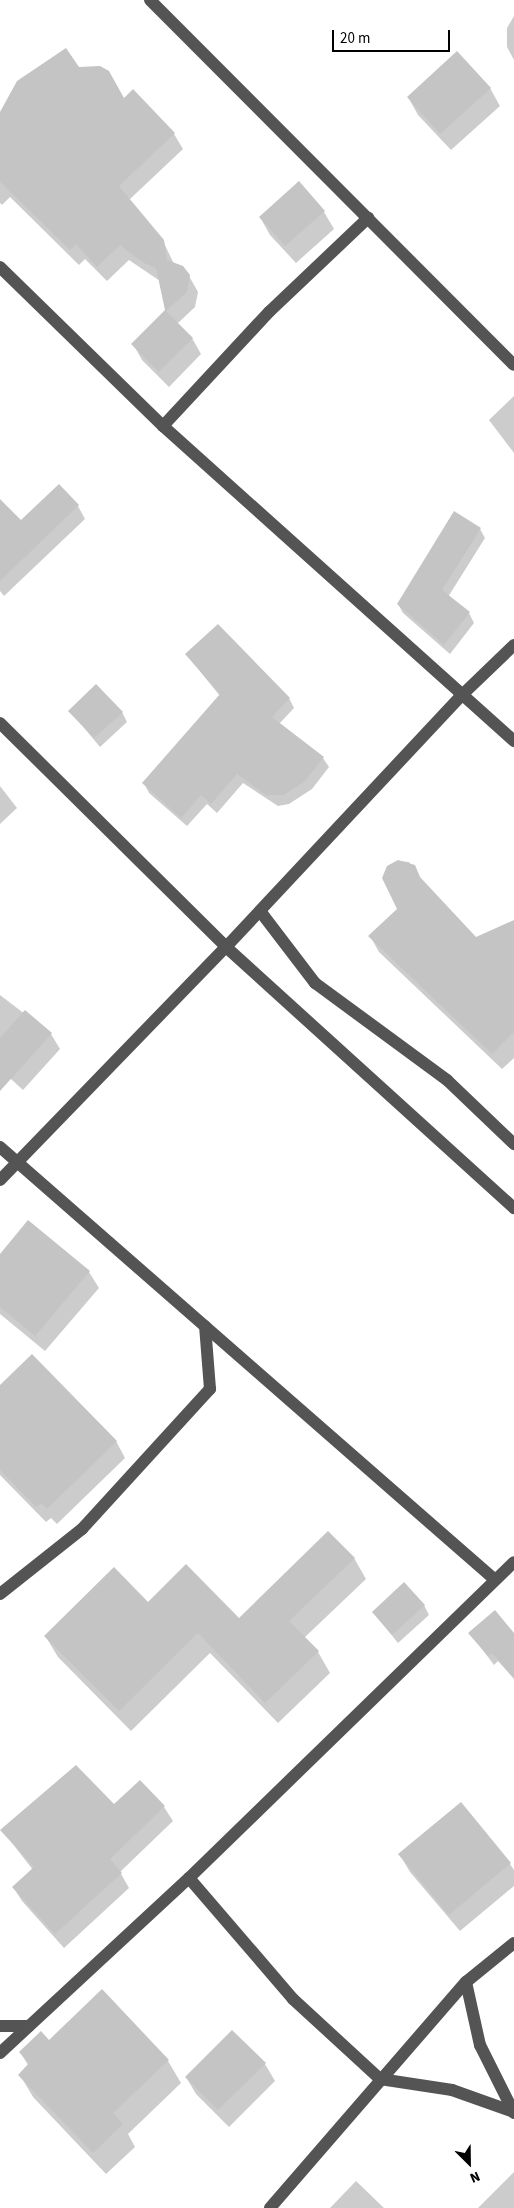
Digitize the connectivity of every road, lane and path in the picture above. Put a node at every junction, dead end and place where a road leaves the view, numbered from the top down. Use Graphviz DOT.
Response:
graph roads {
  1 [pos="150,0"];
  2 [pos="368,218"];
  3 [pos="0,266"];
  4 [pos="514,364"];
  5 [pos="163,426"];
  6 [pos="514,644"];
  7 [pos="462,695"];
  8 [pos="0,723"];
  9 [pos="514,741"];
  10 [pos="260,911"];
  11 [pos="226,947"];
  12 [pos="514,1144"];
  13 [pos="0,1147"];
  14 [pos="18,1164"];
  15 [pos="0,1180"];
  16 [pos="514,1208"];
  17 [pos="205,1326"];
  18 [pos="514,1562"];
  19 [pos="494,1579"];
  20 [pos="0,1594"];
  21 [pos="189,1878"];
  22 [pos="514,1943"];
  23 [pos="466,1982"];
  24 [pos="0,2026"];
  25 [pos="29,2026"];
  26 [pos="0,2053"];
  27 [pos="380,2079"];
  28 [pos="513,2112"];
  29 [pos="270,2208"];
  1 -- 2 [label="street"];
  2 -- 4 [label="street"];
  2 -- 5 [label="street"];
  3 -- 5 [label="street"];
  5 -- 7 [label="street"];
  6 -- 7 [label="street"];
  7 -- 9 [label="street"];
  7 -- 10 [label="street"];
  8 -- 11 [label="street"];
  10 -- 11 [label="street"];
  10 -- 12 [label="street"];
  11 -- 14 [label="street"];
  11 -- 16 [label="street"];
  13 -- 14 [label="street"];
  14 -- 15 [label="street"];
  14 -- 17 [label="street"];
  17 -- 19 [label="street"];
  17 -- 20 [label="street"];
  18 -- 19 [label="street"];
  19 -- 21 [label="street"];
  21 -- 25 [label="street"];
  21 -- 27 [label="street"];
  22 -- 23 [label="street"];
  23 -- 27 [label="street"];
  23 -- 28 [label="street"];
  24 -- 25 [label="street"];
  25 -- 26 [label="street"];
  27 -- 28 [label="street"];
  27 -- 29 [label="street"];
}
